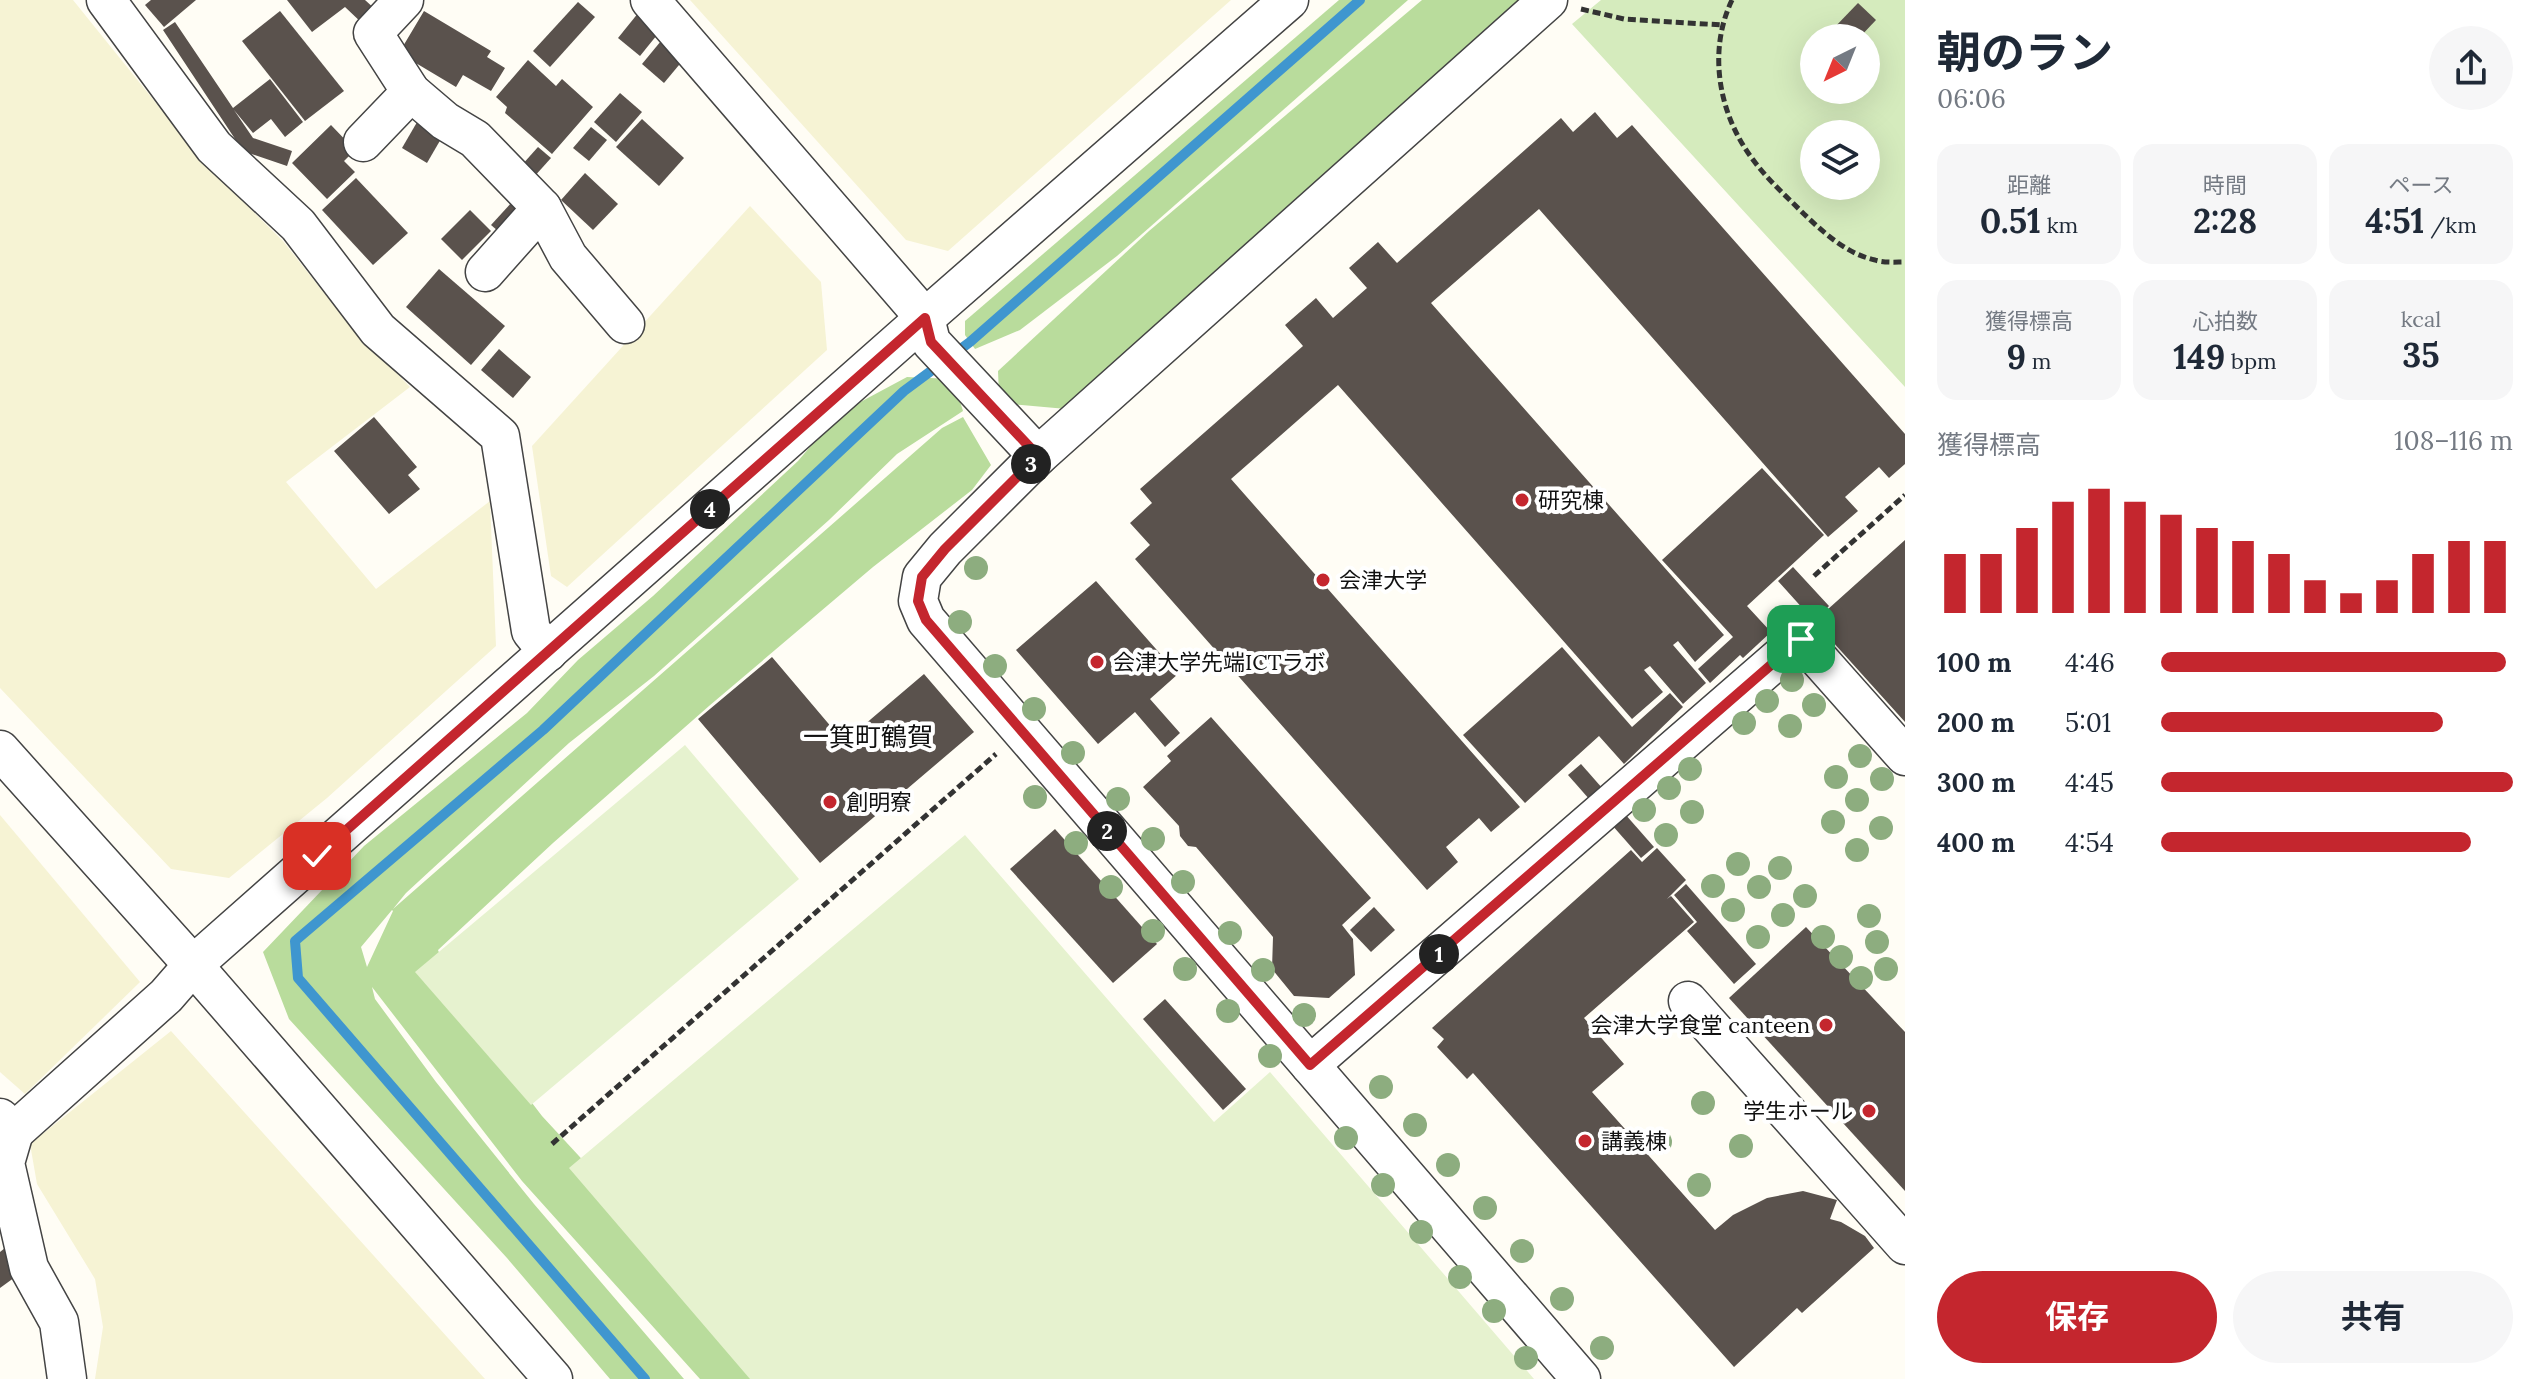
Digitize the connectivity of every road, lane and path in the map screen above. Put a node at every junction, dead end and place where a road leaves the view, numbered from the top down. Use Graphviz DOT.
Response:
graph roads {
  1 [pos="106,0"];
  2 [pos="404,0"];
  3 [pos="650,0"];
  4 [pos="1289,0"];
  5 [pos="1732,0"];
  6 [pos="1558,3"];
  7 [pos="1722,25"];
  8 [pos="411,92"];
  9 [pos="363,142"];
  10 [pos="542,208"];
  11 [pos="1905,262"];
  12 [pos="485,272"];
  13 [pos="625,324"];
  14 [pos="928,330"];
  15 [pos="1038,456"];
  16 [pos="1905,495"];
  17 [pos="1814,576"];
  18 [pos="548,652"];
  19 [pos="1021,732"];
  20 [pos="0,750"];
  21 [pos="1905,756"];
  22 [pos="193,965"];
  23 [pos="1688,1001"];
  24 [pos="1310,1065"];
  25 [pos="7,1125"];
  26 [pos="552,1144"];
  27 [pos="1905,1245"];
  28 [pos="67,1379"];
  29 [pos="553,1379"];
  30 [pos="1581,1379"];
  1 -- 18 [label="street"];
  2 -- 8 [label="street"];
  3 -- 14 [label="street"];
  4 -- 14 [label="street"];
  5 -- 7 [label="path"];
  6 -- 7 [label="path"];
  6 -- 15 [label="street"];
  7 -- 11 [label="path"];
  8 -- 9 [label="street"];
  8 -- 10 [label="street"];
  10 -- 12 [label="street"];
  10 -- 13 [label="street"];
  14 -- 15 [label="street"];
  14 -- 18 [label="street"];
  15 -- 19 [label="street"];
  16 -- 17 [label="path"];
  18 -- 22 [label="street"];
  19 -- 24 [label="street"];
  19 -- 26 [label="path"];
  20 -- 22 [label="street"];
  21 -- 24 [label="street"];
  22 -- 25 [label="street"];
  22 -- 29 [label="street"];
  23 -- 27 [label="street"];
  24 -- 30 [label="street"];
  25 -- 28 [label="street"];
}
